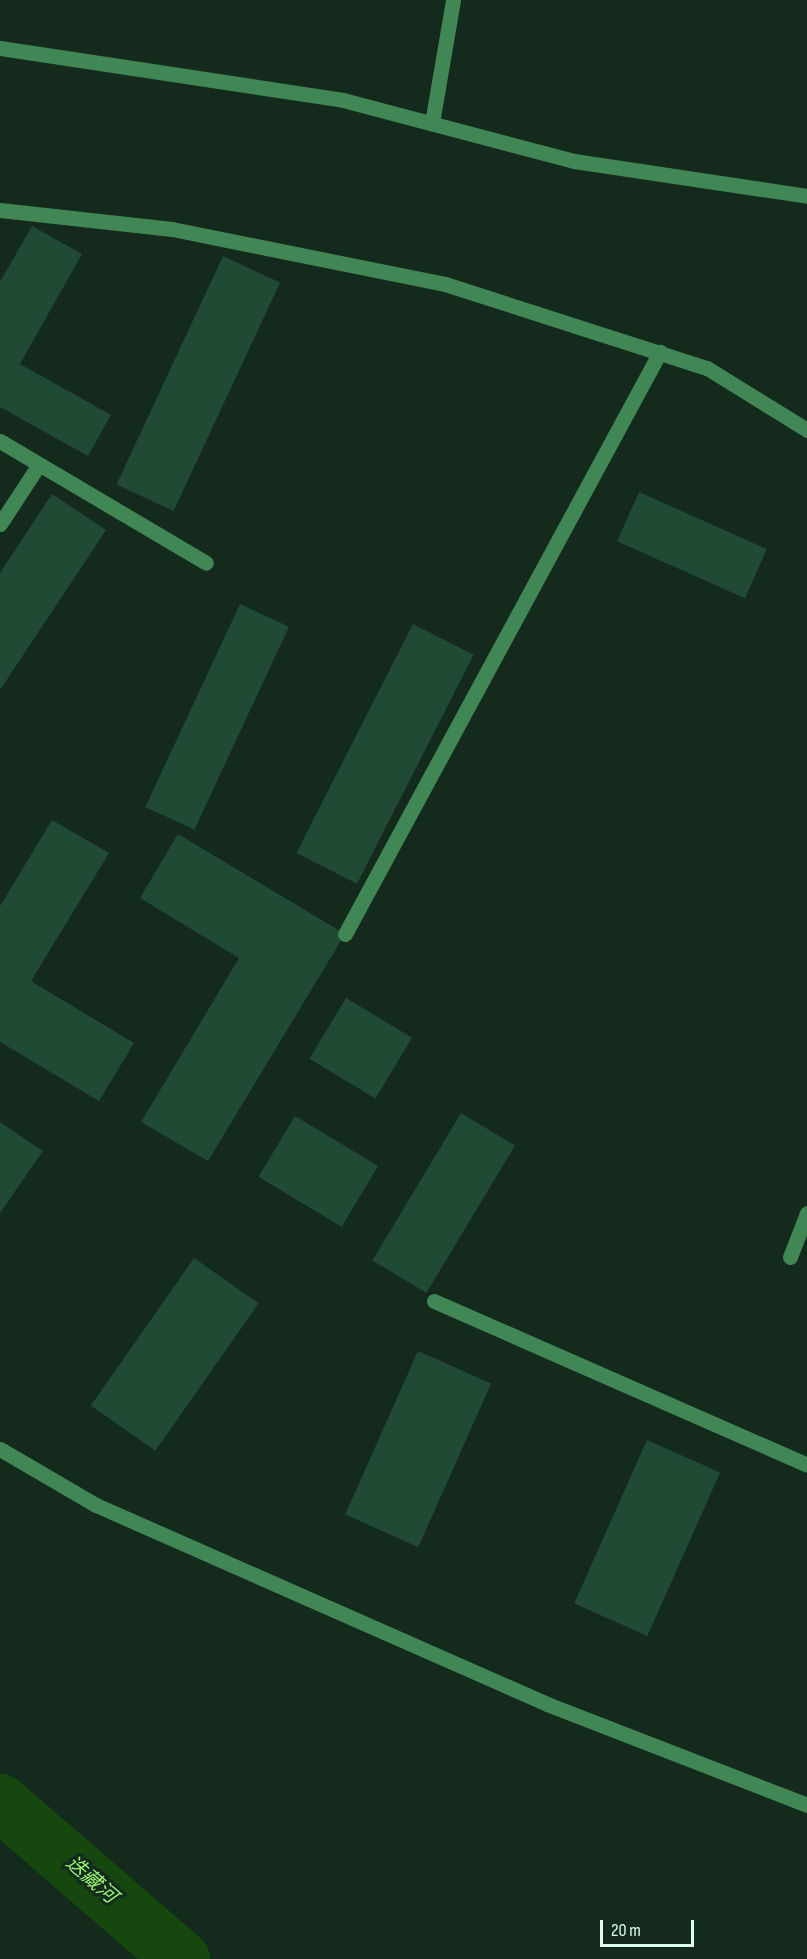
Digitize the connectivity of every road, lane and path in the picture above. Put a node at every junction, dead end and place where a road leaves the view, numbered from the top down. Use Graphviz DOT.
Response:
graph roads {
  1 [pos="453,0"];
  2 [pos="0,48"];
  3 [pos="432,123"];
  4 [pos="807,196"];
  5 [pos="0,210"];
  6 [pos="660,352"];
  7 [pos="807,430"];
  8 [pos="0,441"];
  9 [pos="38,466"];
  10 [pos="0,524"];
  11 [pos="206,563"];
  12 [pos="345,934"];
  13 [pos="807,1213"];
  14 [pos="790,1257"];
  15 [pos="434,1301"];
  16 [pos="0,1449"];
  17 [pos="807,1465"];
  18 [pos="807,1805"];
  1 -- 3 [label="street"];
  2 -- 3 [label="street"];
  3 -- 4 [label="street"];
  5 -- 6 [label="street"];
  6 -- 7 [label="street"];
  6 -- 12 [label="street"];
  8 -- 9 [label="street"];
  9 -- 10 [label="street"];
  9 -- 11 [label="street"];
  13 -- 14 [label="street"];
  15 -- 17 [label="street"];
  16 -- 18 [label="street"];
}
